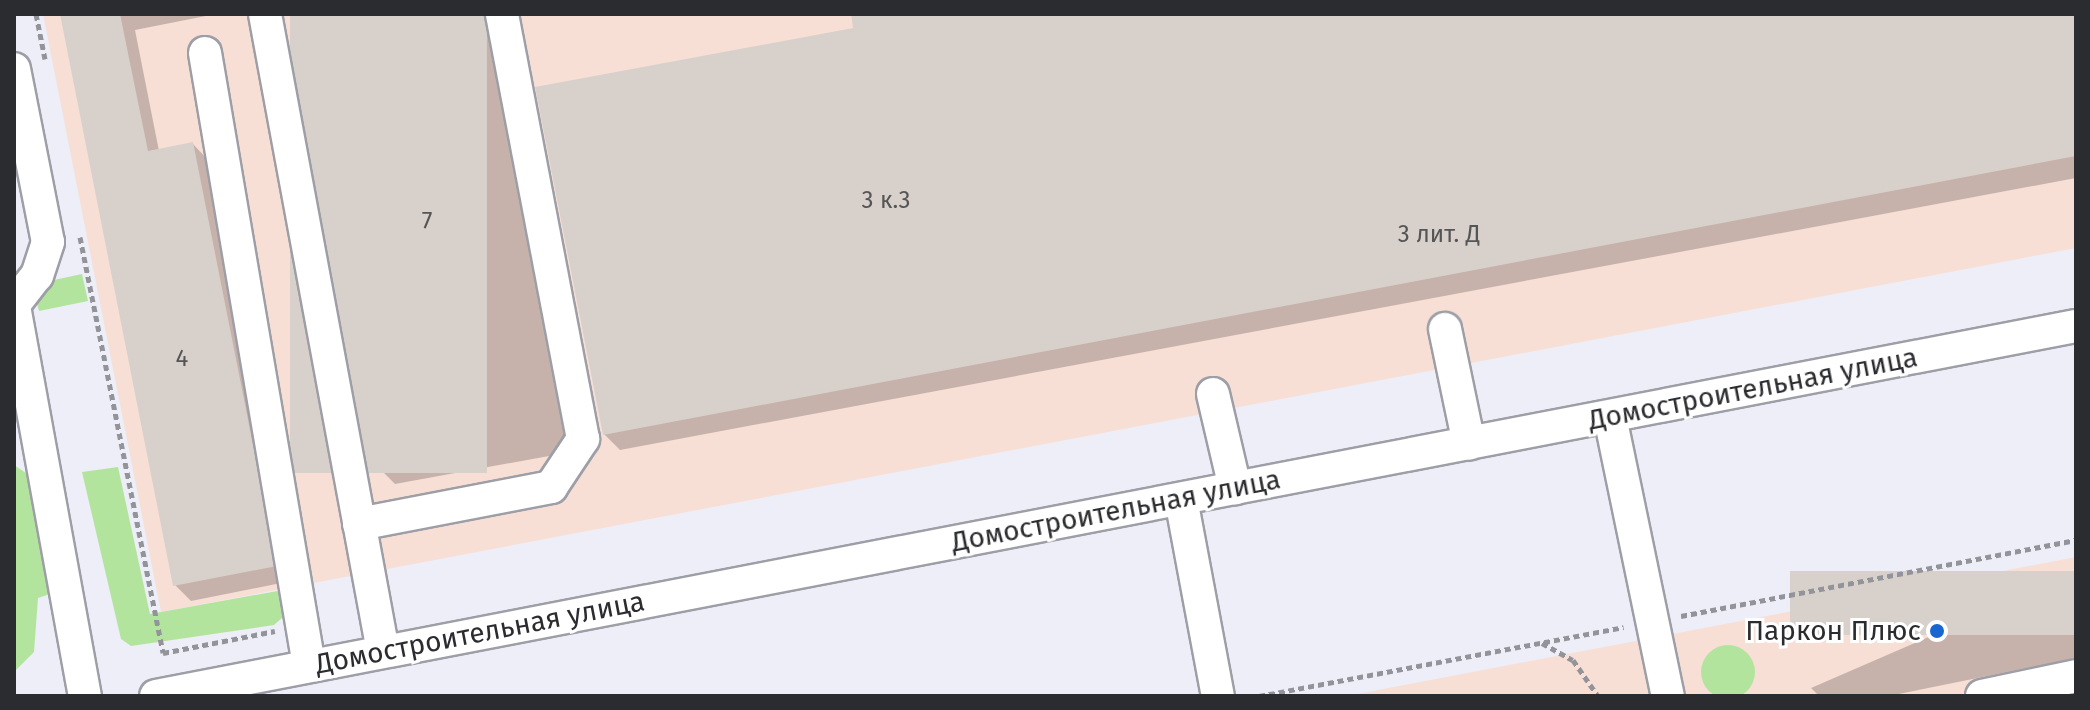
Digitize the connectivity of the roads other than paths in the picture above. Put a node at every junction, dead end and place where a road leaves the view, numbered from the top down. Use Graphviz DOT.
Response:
graph roads {
  1 [pos="265,14"];
  2 [pos="502,14"];
  3 [pos="205,53"];
  4 [pos="14,69"];
  5 [pos="14,305"];
  6 [pos="2076,326"];
  7 [pos="1445,329"];
  8 [pos="1213,394"];
  9 [pos="1610,417"];
  10 [pos="25,424"];
  11 [pos="1469,444"];
  12 [pos="1235,488"];
  13 [pos="1181,499"];
  14 [pos="359,524"];
  15 [pos="383,651"];
  16 [pos="309,665"];
  17 [pos="2076,676"];
  18 [pos="85,696"];
  19 [pos="156,696"];
  20 [pos="1218,696"];
  21 [pos="1668,696"];
  22 [pos="1982,696"];
  1 -- 14 [label="street"];
  2 -- 14 [label="street"];
  3 -- 16 [label="street"];
  4 -- 5 [label="street"];
  5 -- 10 [label="street"];
  6 -- 9 [label="street, Домостроительная улица"];
  7 -- 11 [label="street"];
  8 -- 12 [label="street"];
  9 -- 11 [label="street, Домостроительная улица"];
  9 -- 21 [label="street"];
  10 -- 18 [label="street"];
  11 -- 12 [label="street, Домостроительная улица"];
  12 -- 13 [label="street, Домостроительная улица"];
  13 -- 15 [label="street, Домостроительная улица"];
  13 -- 20 [label="street"];
  14 -- 15 [label="street"];
  15 -- 16 [label="street, Домостроительная улица"];
  16 -- 19 [label="street, Домостроительная улица"];
  17 -- 22 [label="street"];
}
